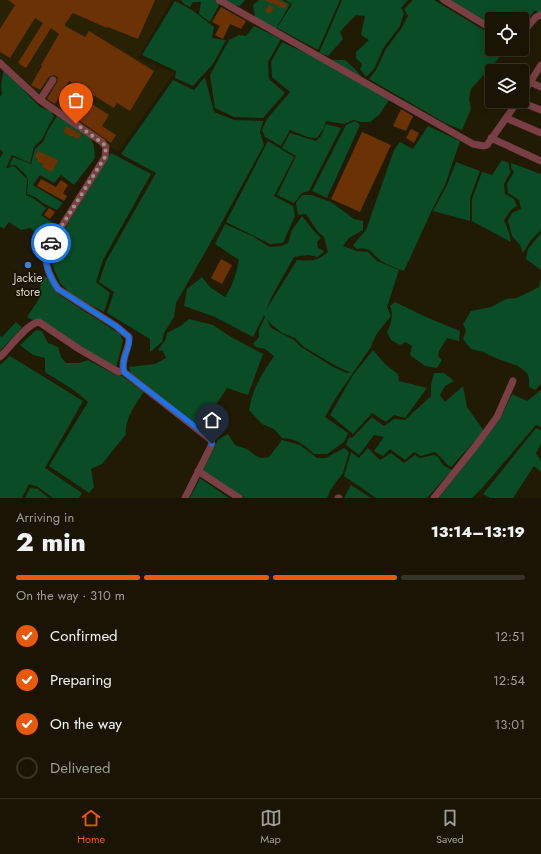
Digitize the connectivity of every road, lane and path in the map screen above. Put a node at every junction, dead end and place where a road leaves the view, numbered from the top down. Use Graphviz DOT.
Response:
graph roads {
  1 [pos="218,0"];
  2 [pos="444,0"];
  3 [pos="541,15"];
  4 [pos="529,24"];
  5 [pos="485,25"];
  6 [pos="0,63"];
  7 [pos="541,65"];
  8 [pos="53,80"];
  9 [pos="530,82"];
  10 [pos="541,87"];
  11 [pos="40,100"];
  12 [pos="529,105"];
  13 [pos="513,108"];
  14 [pos="541,110"];
  15 [pos="506,118"];
  16 [pos="541,134"];
  17 [pos="491,138"];
  18 [pos="541,161"];
  19 [pos="0,358"];
  20 [pos="123,370"];
  21 [pos="513,381"];
  22 [pos="198,471"];
  23 [pos="185,498"];
  24 [pos="239,498"];
  25 [pos="434,498"];
  1 -- 17 [label="street"];
  2 -- 5 [label="street"];
  3 -- 4 [label="street"];
  6 -- 11 [label="street"];
  7 -- 9 [label="street"];
  8 -- 11 [label="street"];
  9 -- 10 [label="street"];
  11 -- 20 [label="street"];
  12 -- 14 [label="street"];
  13 -- 15 [label="street"];
  15 -- 16 [label="street"];
  15 -- 17 [label="street"];
  17 -- 18 [label="street"];
  19 -- 20 [label="street"];
  20 -- 22 [label="street"];
  21 -- 25 [label="street"];
  22 -- 23 [label="street"];
  22 -- 24 [label="street"];
}
